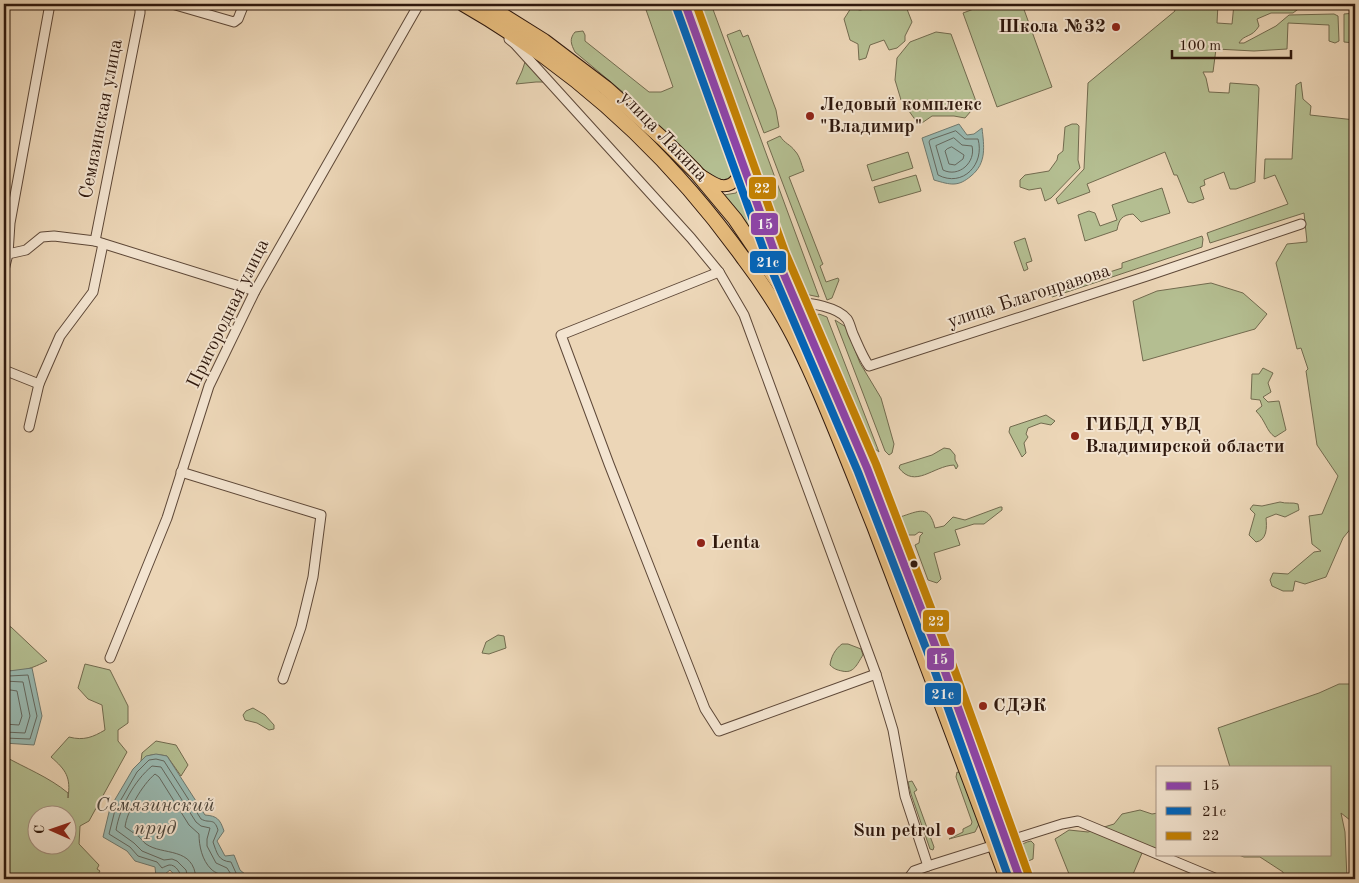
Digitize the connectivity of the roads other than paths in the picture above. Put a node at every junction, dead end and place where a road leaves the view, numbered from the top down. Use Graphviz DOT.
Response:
graph roads {
  1 [pos="50,4"];
  2 [pos="140,4"];
  3 [pos="172,4"];
  4 [pos="244,4"];
  5 [pos="419,4"];
  6 [pos="685,4"];
  7 [pos="474,6"];
  8 [pos="739,152"];
  9 [pos="695,171"];
  10 [pos="7,223"];
  11 [pos="1301,224"];
  12 [pos="99,242"];
  13 [pos="8,254"];
  14 [pos="771,255"];
  15 [pos="743,257"];
  16 [pos="4,270"];
  17 [pos="718,272"];
  18 [pos="255,291"];
  19 [pos="791,304"];
  20 [pos="800,333"];
  21 [pos="4,370"];
  22 [pos="39,384"];
  23 [pos="29,427"];
  24 [pos="181,472"];
  25 [pos="110,658"];
  26 [pos="876,674"];
  27 [pos="283,680"];
  28 [pos="1000,843"];
  29 [pos="1156,854"];
  30 [pos="1162,856"];
  31 [pos="928,866"];
  32 [pos="908,879"];
  33 [pos="1007,879"];
  34 [pos="1020,879"];
  35 [pos="1217,879"];
  1 -- 10 [label="street"];
  2 -- 12 [label="street, Семязинская улица"];
  3 -- 4 [label="street"];
  5 -- 18 [label="street, Пригородная улица"];
  6 -- 8 [label="main road"];
  7 -- 9 [label="highway, улица Лакина"];
  7 -- 15 [label="highway, улица Лакина"];
  7 -- 17 [label="street"];
  8 -- 9 [label="main road"];
  8 -- 14 [label="main road"];
  9 -- 14 [label="highway, улица Лакина"];
  10 -- 13 [label="street"];
  11 -- 19 [label="street, улица Благонравова"];
  12 -- 13 [label="street"];
  12 -- 18 [label="street"];
  12 -- 22 [label="street, Семязинская улица"];
  13 -- 16 [label="street"];
  14 -- 15 [label="main road"];
  14 -- 19 [label="main road"];
  14 -- 19 [label="highway, улица Лакина"];
  15 -- 19 [label="main road"];
  15 -- 20 [label="highway, улица Лакина"];
  17 -- 26 [label="street"];
  17 -- 26 [label="street"];
  18 -- 24 [label="street, Пригородная улица"];
  19 -- 20 [label="highway, улица Лакина"];
  20 -- 28 [label="highway"];
  21 -- 22 [label="street"];
  22 -- 23 [label="street, Семязинская улица"];
  24 -- 25 [label="street, Пригородная улица"];
  24 -- 27 [label="street"];
  26 -- 31 [label="street"];
  28 -- 29 [label="street"];
  28 -- 31 [label="street"];
  28 -- 33 [label="highway"];
  28 -- 34 [label="highway"];
  30 -- 35 [label="street"];
  31 -- 32 [label="street"];
}
